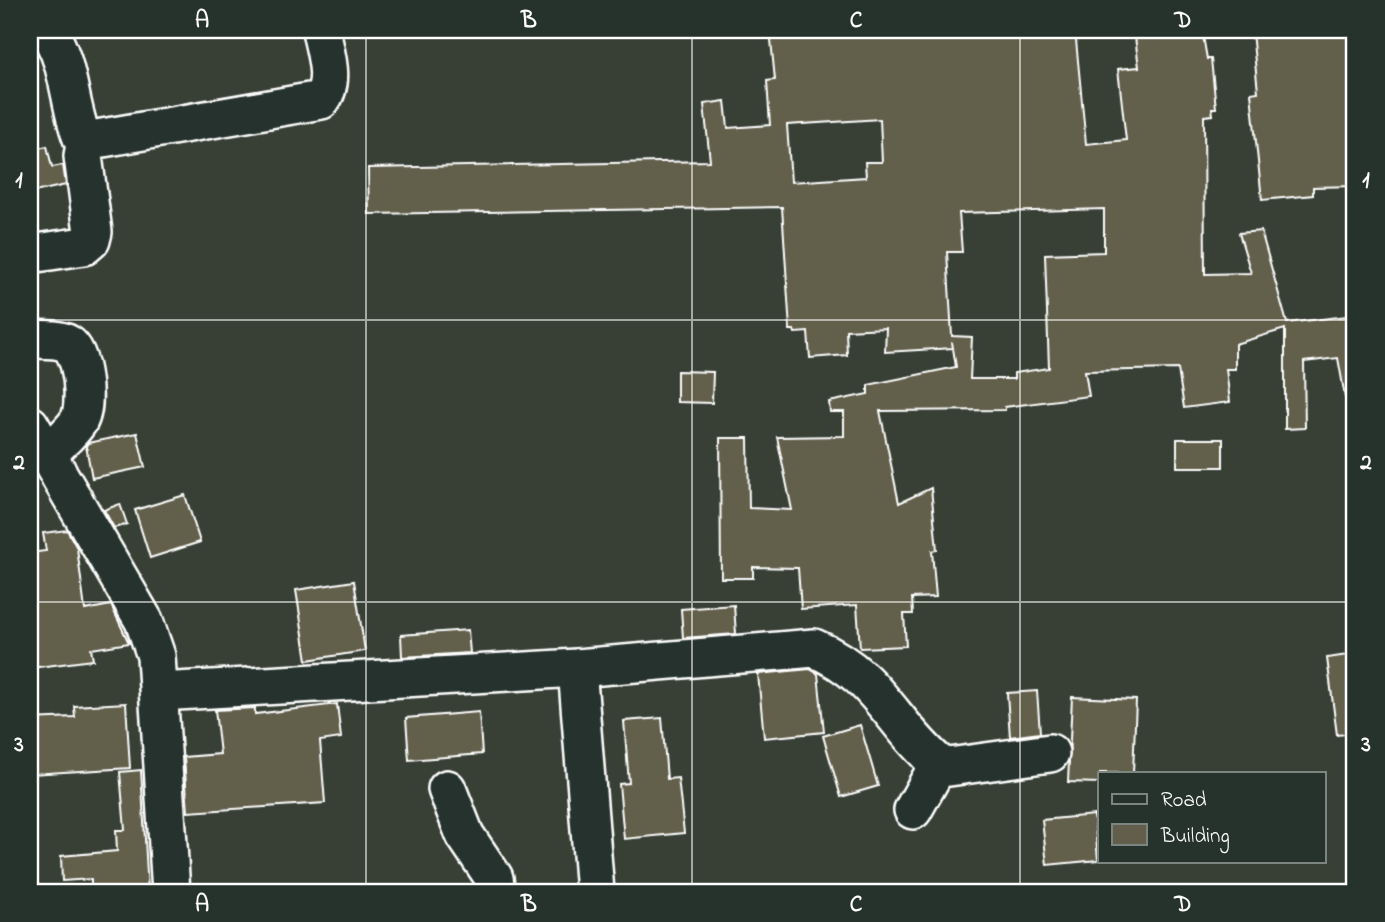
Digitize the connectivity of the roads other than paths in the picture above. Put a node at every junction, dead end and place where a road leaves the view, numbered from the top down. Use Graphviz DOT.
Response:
graph roads {
  1 [pos="47,30"];
  2 [pos="321,30"];
  3 [pos="85,145"];
  4 [pos="30,254"];
  5 [pos="30,339"];
  6 [pos="39,440"];
  7 [pos="577,668"];
  8 [pos="159,692"];
  9 [pos="1050,753"];
  10 [pos="939,764"];
  11 [pos="447,789"];
  12 [pos="913,810"];
  13 [pos="171,892"];
  14 [pos="496,892"];
  15 [pos="595,892"];
  1 -- 3 [label="street"];
  2 -- 3 [label="street"];
  3 -- 4 [label="street"];
  5 -- 6 [label="street"];
  6 -- 8 [label="street"];
  7 -- 8 [label="street"];
  7 -- 10 [label="street"];
  7 -- 15 [label="street"];
  8 -- 13 [label="street"];
  9 -- 10 [label="street"];
  10 -- 12 [label="street"];
  11 -- 14 [label="street"];
}
